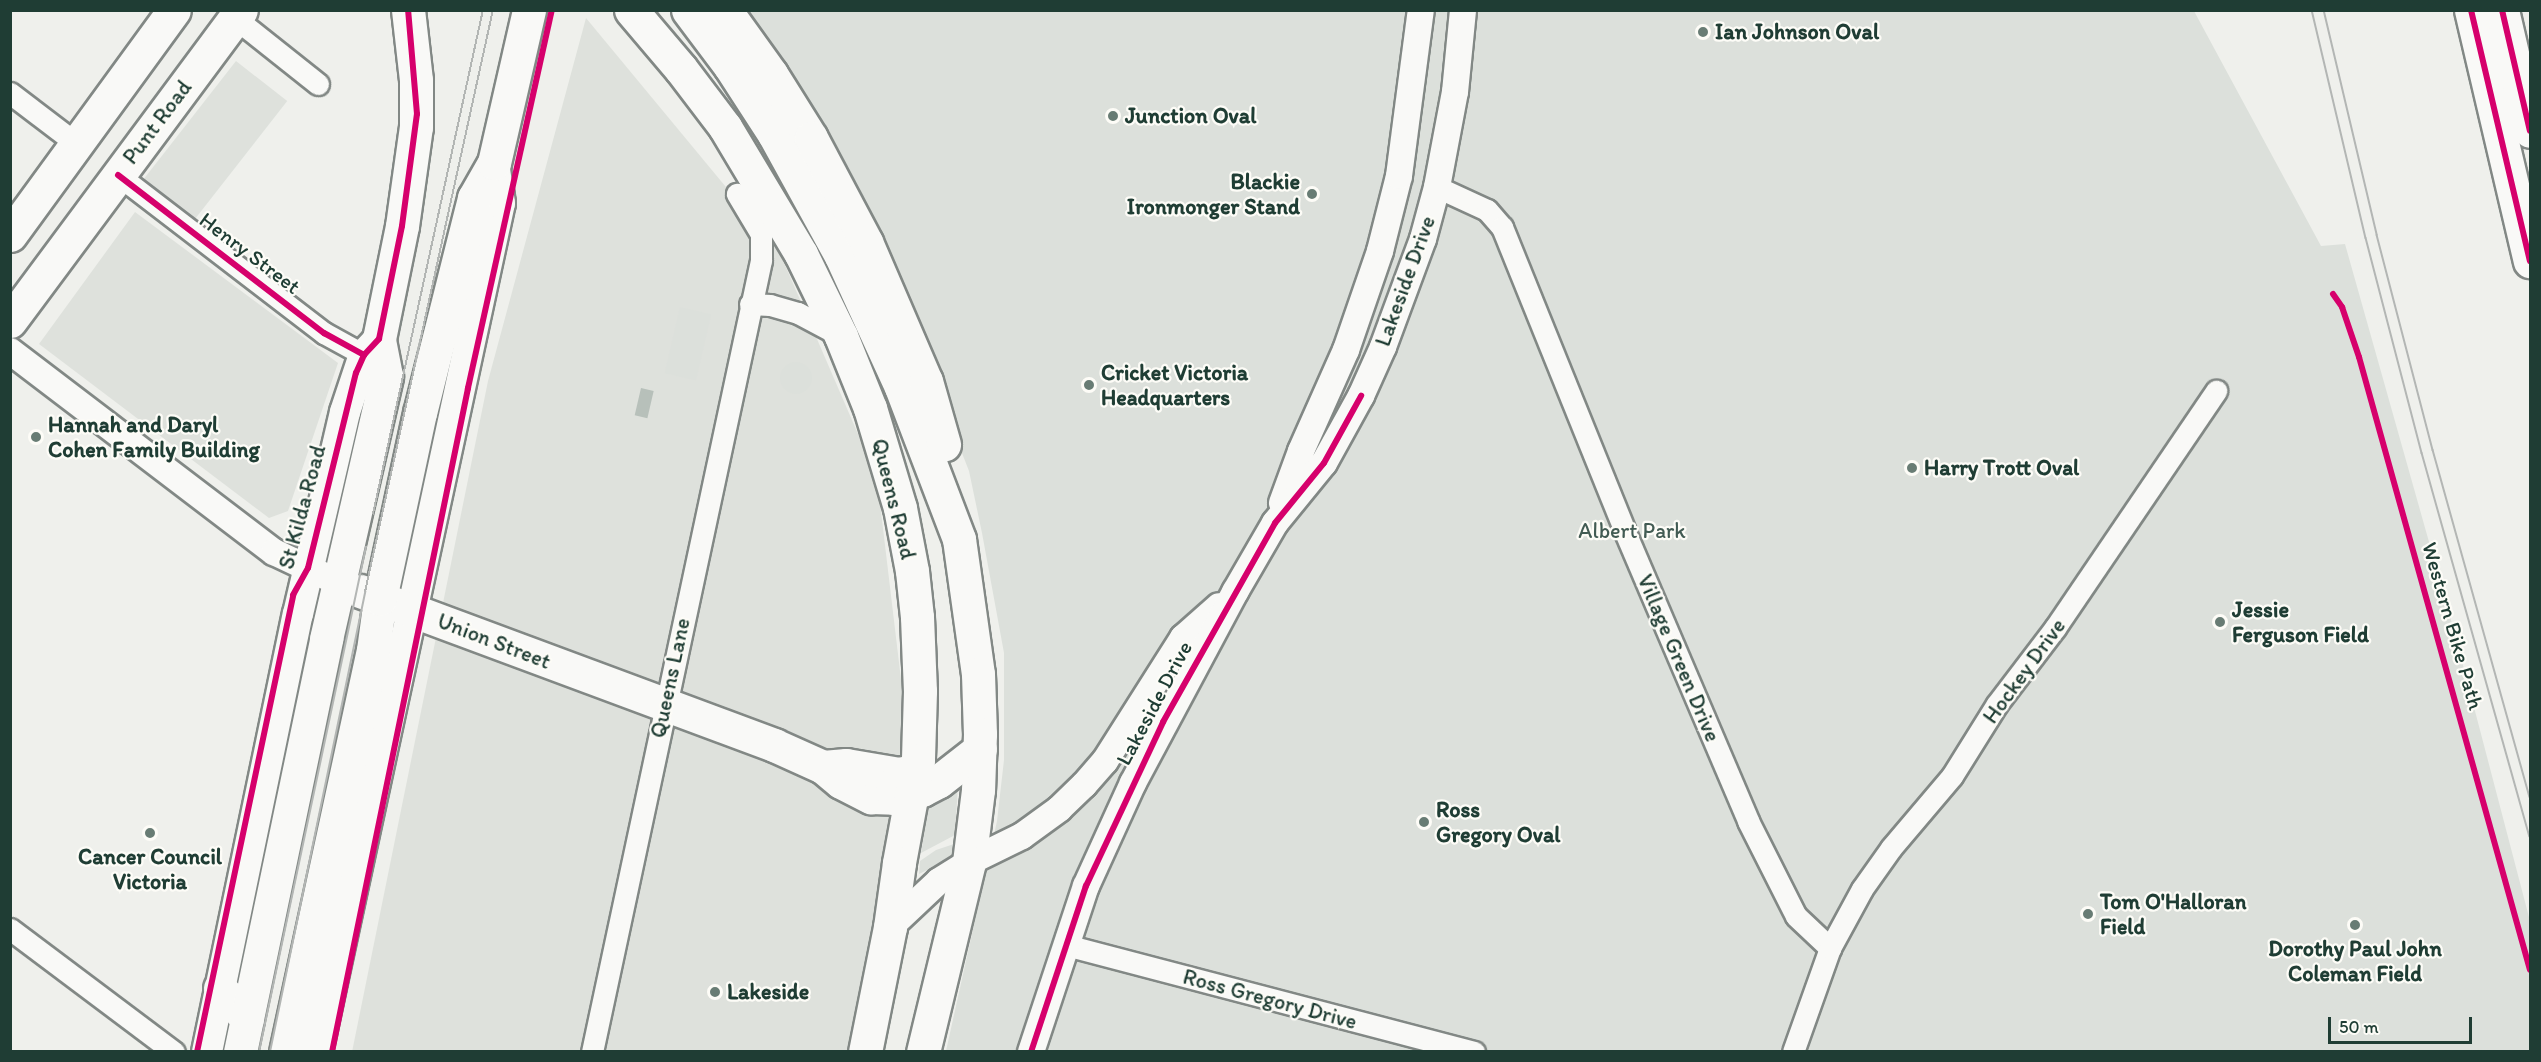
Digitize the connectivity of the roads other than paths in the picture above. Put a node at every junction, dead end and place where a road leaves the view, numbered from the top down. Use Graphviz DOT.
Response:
graph roads {
  1 [pos="174,10"];
  2 [pos="408,10"];
  3 [pos="529,10"];
  4 [pos="631,10"];
  5 [pos="688,10"];
  6 [pos="725,10"];
  7 [pos="1421,10"];
  8 [pos="1463,10"];
  9 [pos="2471,10"];
  10 [pos="2502,10"];
  11 [pos="238,14"];
  12 [pos="318,84"];
  13 [pos="10,93"];
  14 [pos="2530,131"];
  15 [pos="77,144"];
  16 [pos="494,163"];
  17 [pos="118,175"];
  18 [pos="1399,176"];
  19 [pos="1437,187"];
  20 [pos="737,194"];
  21 [pos="10,235"];
  22 [pos="2530,261"];
  23 [pos="750,304"];
  24 [pos="10,321"];
  25 [pos="841,336"];
  26 [pos="371,347"];
  27 [pos="10,351"];
  28 [pos="2216,392"];
  29 [pos="1275,523"];
  30 [pos="959,539"];
  31 [pos="308,568"];
  32 [pos="339,582"];
  33 [pos="1235,592"];
  34 [pos="380,599"];
  35 [pos="411,610"];
  36 [pos="664,705"];
  37 [pos="980,748"];
  38 [pos="915,782"];
  39 [pos="969,862"];
  40 [pos="890,927"];
  41 [pos="10,929"];
  42 [pos="1066,945"];
  43 [pos="1830,948"];
  44 [pos="220,988"];
  45 [pos="247,1019"];
  46 [pos="174,1052"];
  47 [pos="207,1052"];
  48 [pos="240,1052"];
  49 [pos="286,1052"];
  50 [pos="317,1052"];
  51 [pos="592,1052"];
  52 [pos="865,1052"];
  53 [pos="923,1052"];
  54 [pos="1031,1052"];
  55 [pos="1474,1052"];
  56 [pos="1793,1052"];
  1 -- 15 [label="main road"];
  2 -- 26 [label="main road, St Kilda Road"];
  3 -- 16 [label="main road"];
  4 -- 25 [label="main road, Queens Road"];
  5 -- 30 [label="main road, Queens Road"];
  6 -- 30 [label="main road"];
  7 -- 18 [label="street, Lakeside Drive"];
  8 -- 19 [label="street, Lakeside Drive"];
  9 -- 22 [label="main road"];
  10 -- 14 [label="main road"];
  11 -- 12 [label="street"];
  11 -- 17 [label="main road, Punt Road"];
  13 -- 15 [label="street"];
  15 -- 21 [label="main road"];
  16 -- 34 [label="main road"];
  16 -- 35 [label="main road"];
  17 -- 24 [label="main road, Punt Road"];
  17 -- 26 [label="street, Henry Street"];
  18 -- 19 [label="street, Village Green Drive"];
  18 -- 29 [label="street, Lakeside Drive"];
  19 -- 29 [label="street, Lakeside Drive"];
  19 -- 43 [label="street, Village Green Drive"];
  20 -- 23 [label="street, Queens Lane"];
  23 -- 25 [label="street"];
  23 -- 36 [label="street, Queens Lane"];
  25 -- 38 [label="main road, Queens Road"];
  26 -- 31 [label="main road, St Kilda Road"];
  26 -- 32 [label="main road, St Kilda Road"];
  27 -- 31 [label="street, Union Street"];
  28 -- 43 [label="street, Hockey Drive"];
  29 -- 33 [label="street, Lakeside Drive"];
  30 -- 37 [label="main road, Queens Road"];
  31 -- 32 [label="street, Union Street"];
  31 -- 44 [label="main road, St Kilda Road"];
  32 -- 34 [label="main road, Union Street"];
  32 -- 45 [label="main road, St Kilda Road"];
  33 -- 39 [label="street"];
  33 -- 42 [label="street, Lakeside Drive"];
  34 -- 35 [label="main road, Union Street"];
  34 -- 49 [label="main road"];
  35 -- 36 [label="main road, Union Street"];
  35 -- 50 [label="main road"];
  36 -- 38 [label="main road, Union Street"];
  36 -- 51 [label="street, Queens Lane"];
  37 -- 38 [label="main road"];
  37 -- 39 [label="main road, Queens Road"];
  38 -- 40 [label="main road, Queens Road"];
  39 -- 40 [label="street"];
  39 -- 53 [label="main road, Queens Road"];
  40 -- 52 [label="main road, Queens Road"];
  41 -- 46 [label="street"];
  42 -- 54 [label="street, Lakeside Drive"];
  42 -- 55 [label="street, Ross Gregory Drive"];
  43 -- 56 [label="street"];
  44 -- 45 [label="main road"];
  44 -- 47 [label="main road, St Kilda Road"];
  45 -- 48 [label="main road, St Kilda Road"];
}
